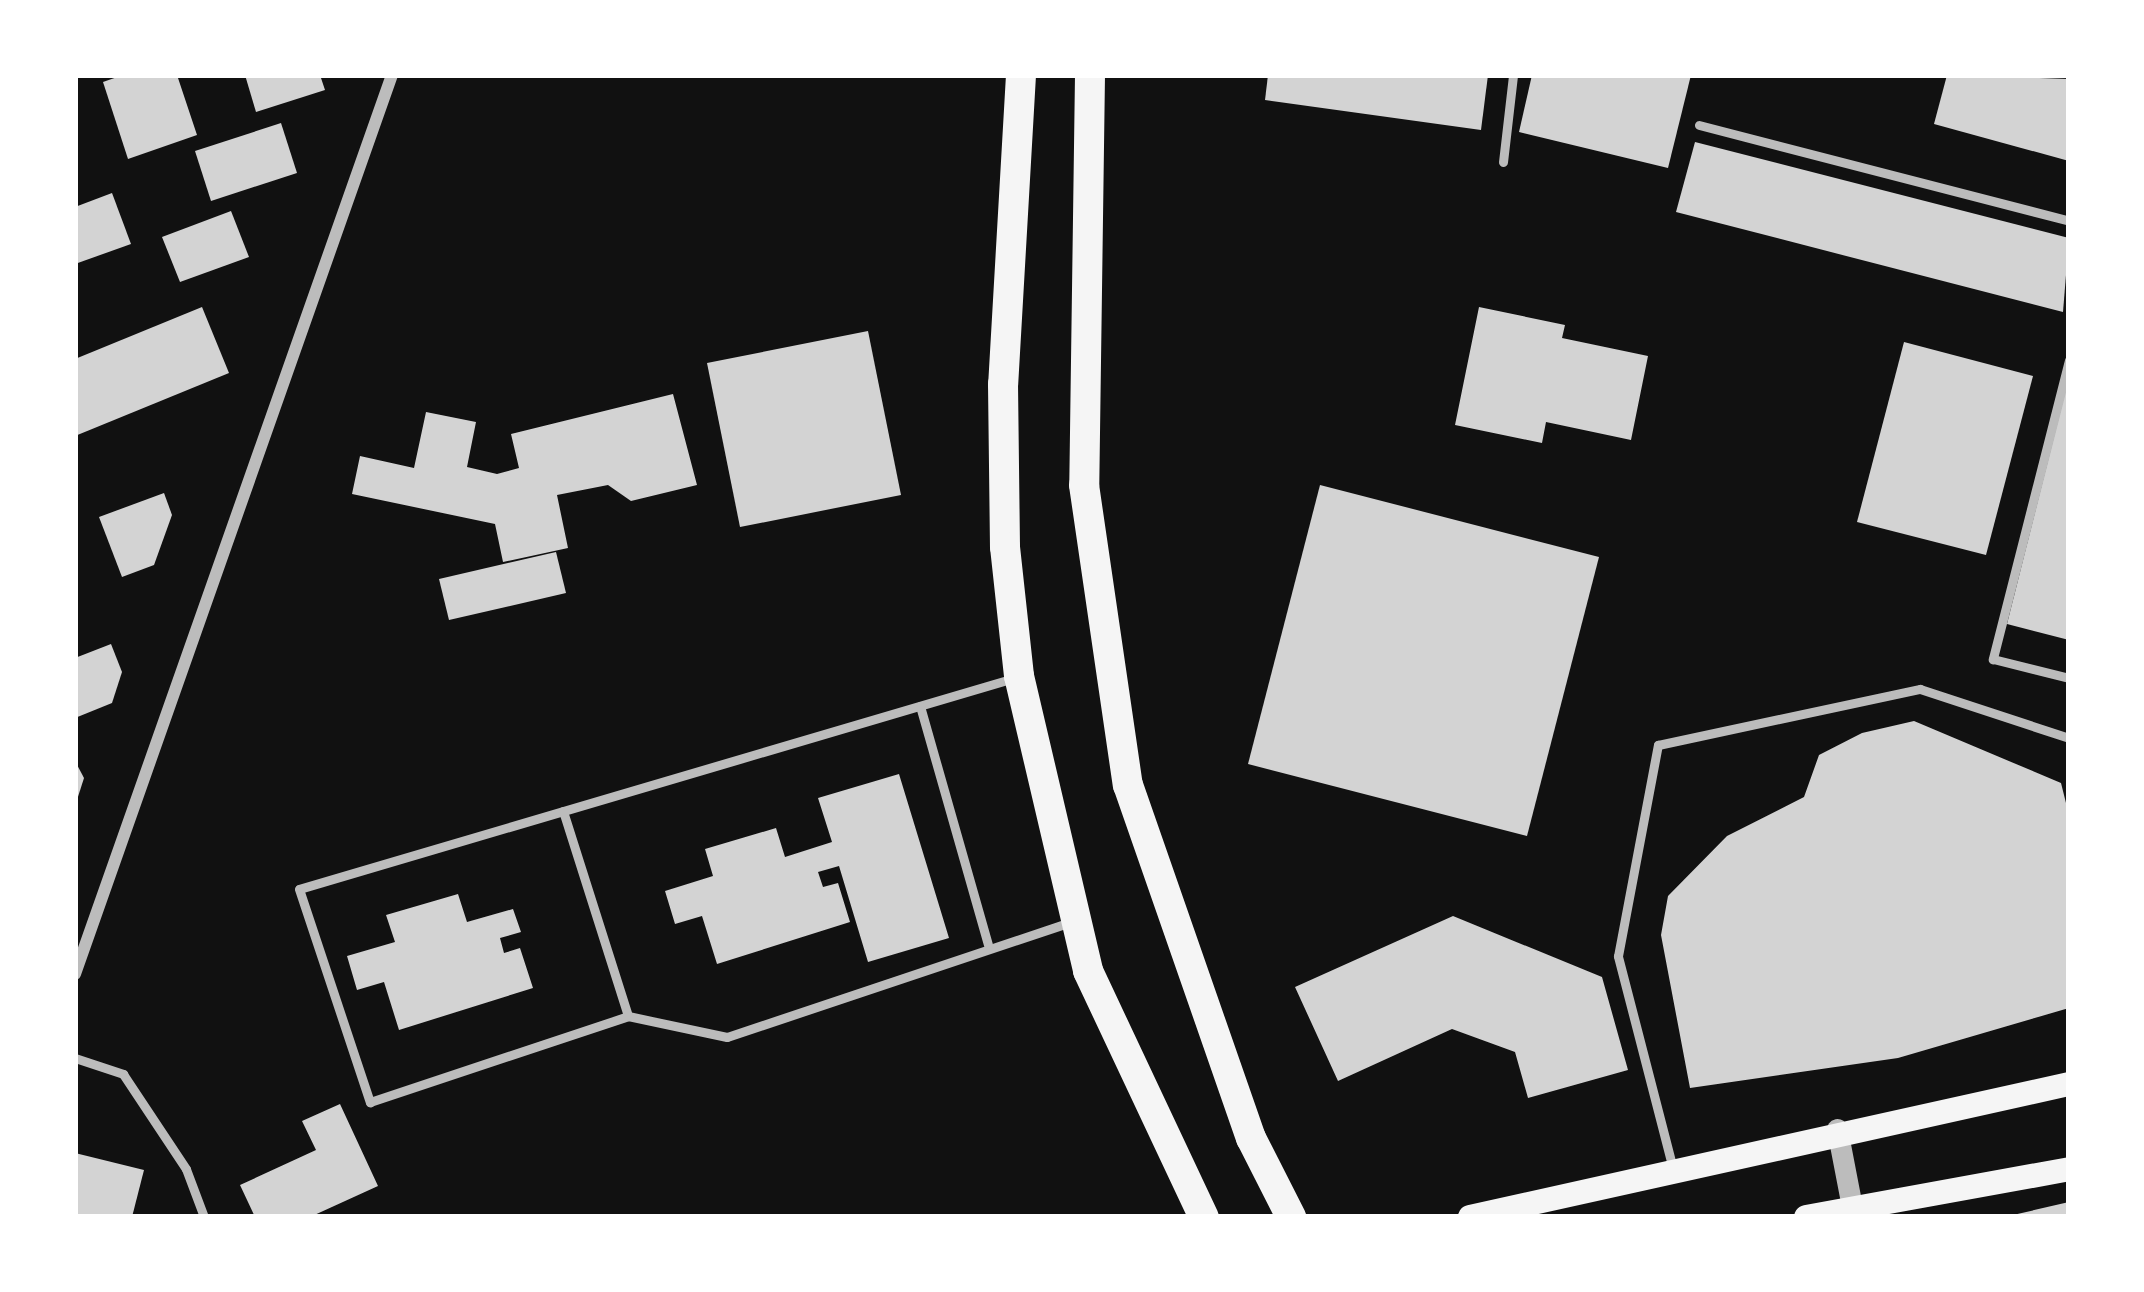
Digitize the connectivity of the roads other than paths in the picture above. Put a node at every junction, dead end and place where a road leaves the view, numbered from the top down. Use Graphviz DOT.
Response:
graph roads {
  1 [pos="392,75"];
  2 [pos="1021,75"];
  3 [pos="1090,75"];
  4 [pos="1513,75"];
  5 [pos="1699,124"];
  6 [pos="1503,162"];
  7 [pos="2069,221"];
  8 [pos="2069,360"];
  9 [pos="1019,676"];
  10 [pos="2069,678"];
  11 [pos="920,706"];
  12 [pos="2069,738"];
  13 [pos="562,811"];
  14 [pos="1072,922"];
  15 [pos="988,944"];
  16 [pos="75,974"];
  17 [pos="628,1016"];
  18 [pos="75,1058"];
  19 [pos="2069,1084"];
  20 [pos="1837,1129"];
  21 [pos="1673,1168"];
  22 [pos="2069,1169"];
  23 [pos="1853,1212"];
  24 [pos="205,1217"];
  25 [pos="1204,1217"];
  26 [pos="1291,1217"];
  27 [pos="1471,1217"];
  28 [pos="1806,1217"];
  1 -- 16 [label="street"];
  2 -- 9 [label="main road"];
  3 -- 26 [label="main road"];
  4 -- 6 [label="lane"];
  5 -- 7 [label="lane"];
  8 -- 10 [label="lane"];
  9 -- 11 [label="lane"];
  9 -- 14 [label="main road"];
  11 -- 13 [label="lane"];
  11 -- 15 [label="lane"];
  12 -- 21 [label="lane"];
  13 -- 17 [label="lane"];
  13 -- 17 [label="lane"];
  14 -- 15 [label="lane"];
  14 -- 25 [label="main road"];
  15 -- 17 [label="lane"];
  18 -- 24 [label="lane"];
  19 -- 20 [label="main road"];
  20 -- 21 [label="main road"];
  20 -- 23 [label="street"];
  21 -- 27 [label="main road"];
  22 -- 23 [label="main road"];
  23 -- 28 [label="main road"];
}
